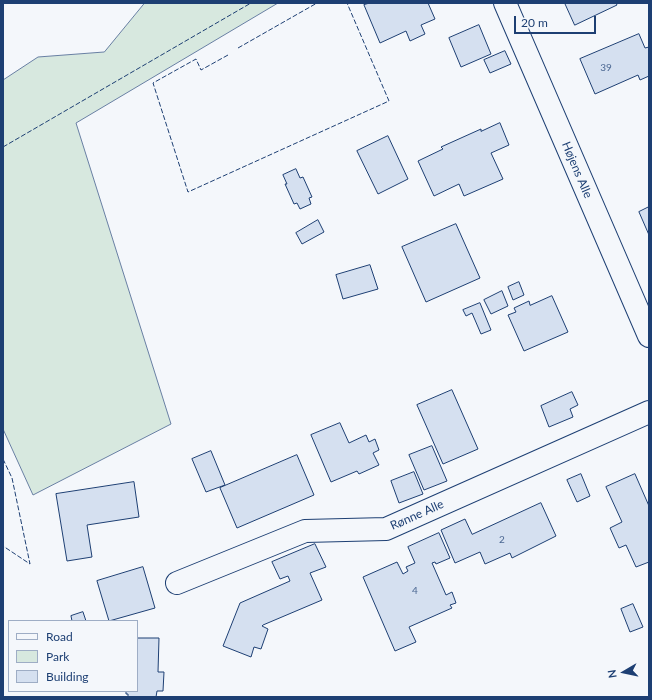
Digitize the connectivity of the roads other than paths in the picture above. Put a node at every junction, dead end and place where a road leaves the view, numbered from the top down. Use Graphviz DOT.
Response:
graph roads {
  1 [pos="505,3"];
  2 [pos="649,336"];
  3 [pos="649,412"];
  4 [pos="177,583"];
  1 -- 2 [label="street, Højens Alle"];
  3 -- 4 [label="street, Rønne Alle"];
}
